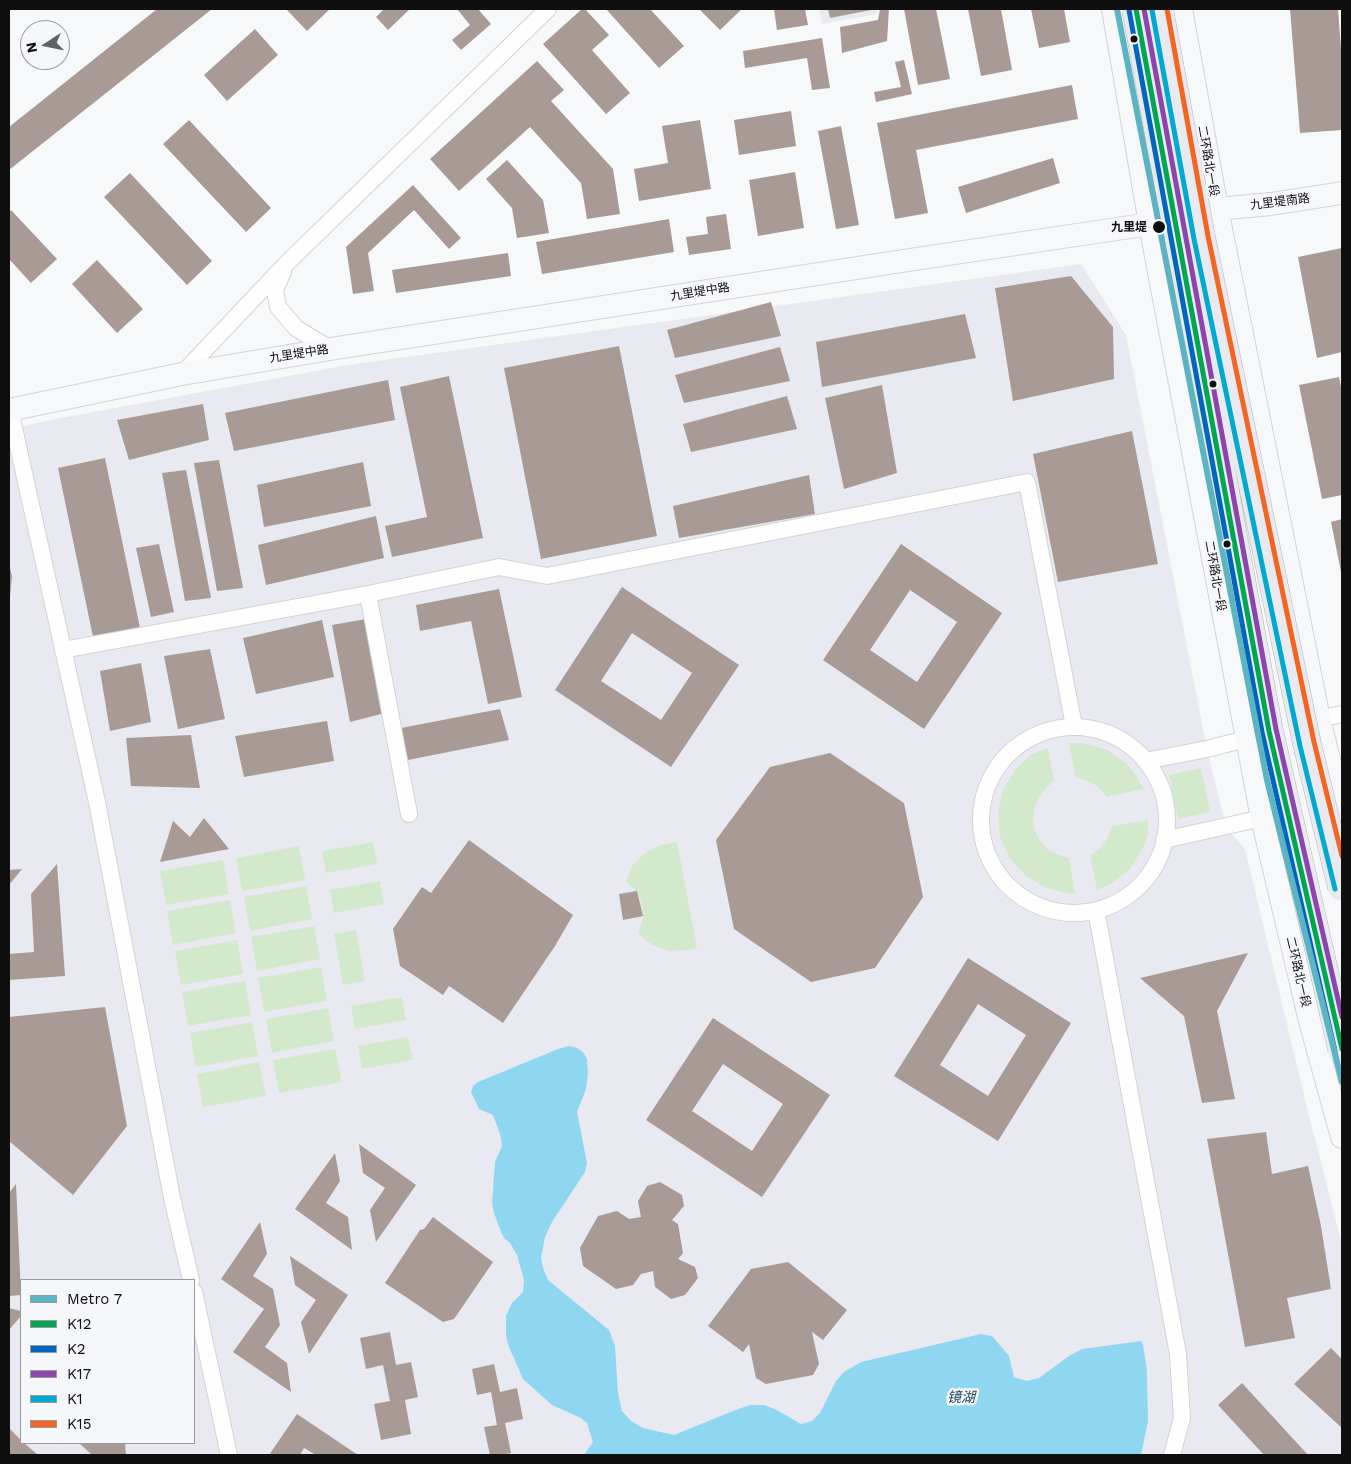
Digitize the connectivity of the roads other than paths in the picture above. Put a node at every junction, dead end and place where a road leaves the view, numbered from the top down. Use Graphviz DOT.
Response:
graph roads {
  1 [pos="548,9"];
  2 [pos="1113,9"];
  3 [pos="1136,9"];
  4 [pos="1159,9"];
  5 [pos="1181,9"];
  6 [pos="1342,193"];
  7 [pos="1217,209"];
  8 [pos="1150,224"];
  9 [pos="287,263"];
  10 [pos="330,350"];
  11 [pos="182,374"];
  12 [pos="9,410"];
  13 [pos="368,594"];
  14 [pos="63,650"];
  15 [pos="1342,714"];
  16 [pos="1319,719"];
  17 [pos="1074,726"];
  18 [pos="1246,739"];
  19 [pos="1145,761"];
  20 [pos="1342,812"];
  21 [pos="409,814"];
  22 [pos="1262,818"];
  23 [pos="1164,840"];
  24 [pos="1342,887"];
  25 [pos="1096,910"];
  26 [pos="1342,1049"];
  27 [pos="1342,1137"];
  28 [pos="191,1279"];
  29 [pos="195,1297"];
  30 [pos="229,1455"];
  31 [pos="1172,1455"];
  1 -- 9 [label="street"];
  2 -- 8 [label="main road, 二环路北一段"];
  3 -- 26 [label="highway, bridge"];
  4 -- 24 [label="highway, bridge"];
  5 -- 7 [label="main road, 二环路北一段"];
  6 -- 7 [label="main road, 九里堤南路"];
  7 -- 8 [label="main road, 九里堤中路"];
  7 -- 16 [label="main road, 二环路北一段"];
  8 -- 10 [label="main road, 九里堤中路"];
  8 -- 18 [label="main road, 二环路北一段"];
  9 -- 10 [label="street"];
  9 -- 11 [label="street"];
  10 -- 11 [label="main road, 九里堤中路"];
  11 -- 12 [label="main road, 九里堤中路"];
  12 -- 14 [label="street"];
  13 -- 14 [label="street"];
  13 -- 17 [label="street"];
  13 -- 21 [label="street"];
  14 -- 28 [label="street"];
  15 -- 16 [label="street"];
  16 -- 20 [label="main road, 二环路北一段"];
  17 -- 19 [label="street"];
  17 -- 25 [label="street"];
  18 -- 19 [label="street"];
  18 -- 22 [label="main road, 二环路北一段"];
  19 -- 23 [label="street"];
  22 -- 23 [label="street"];
  22 -- 27 [label="main road, 二环路北一段"];
  23 -- 25 [label="street"];
  25 -- 31 [label="street"];
  29 -- 30 [label="street"];
}
